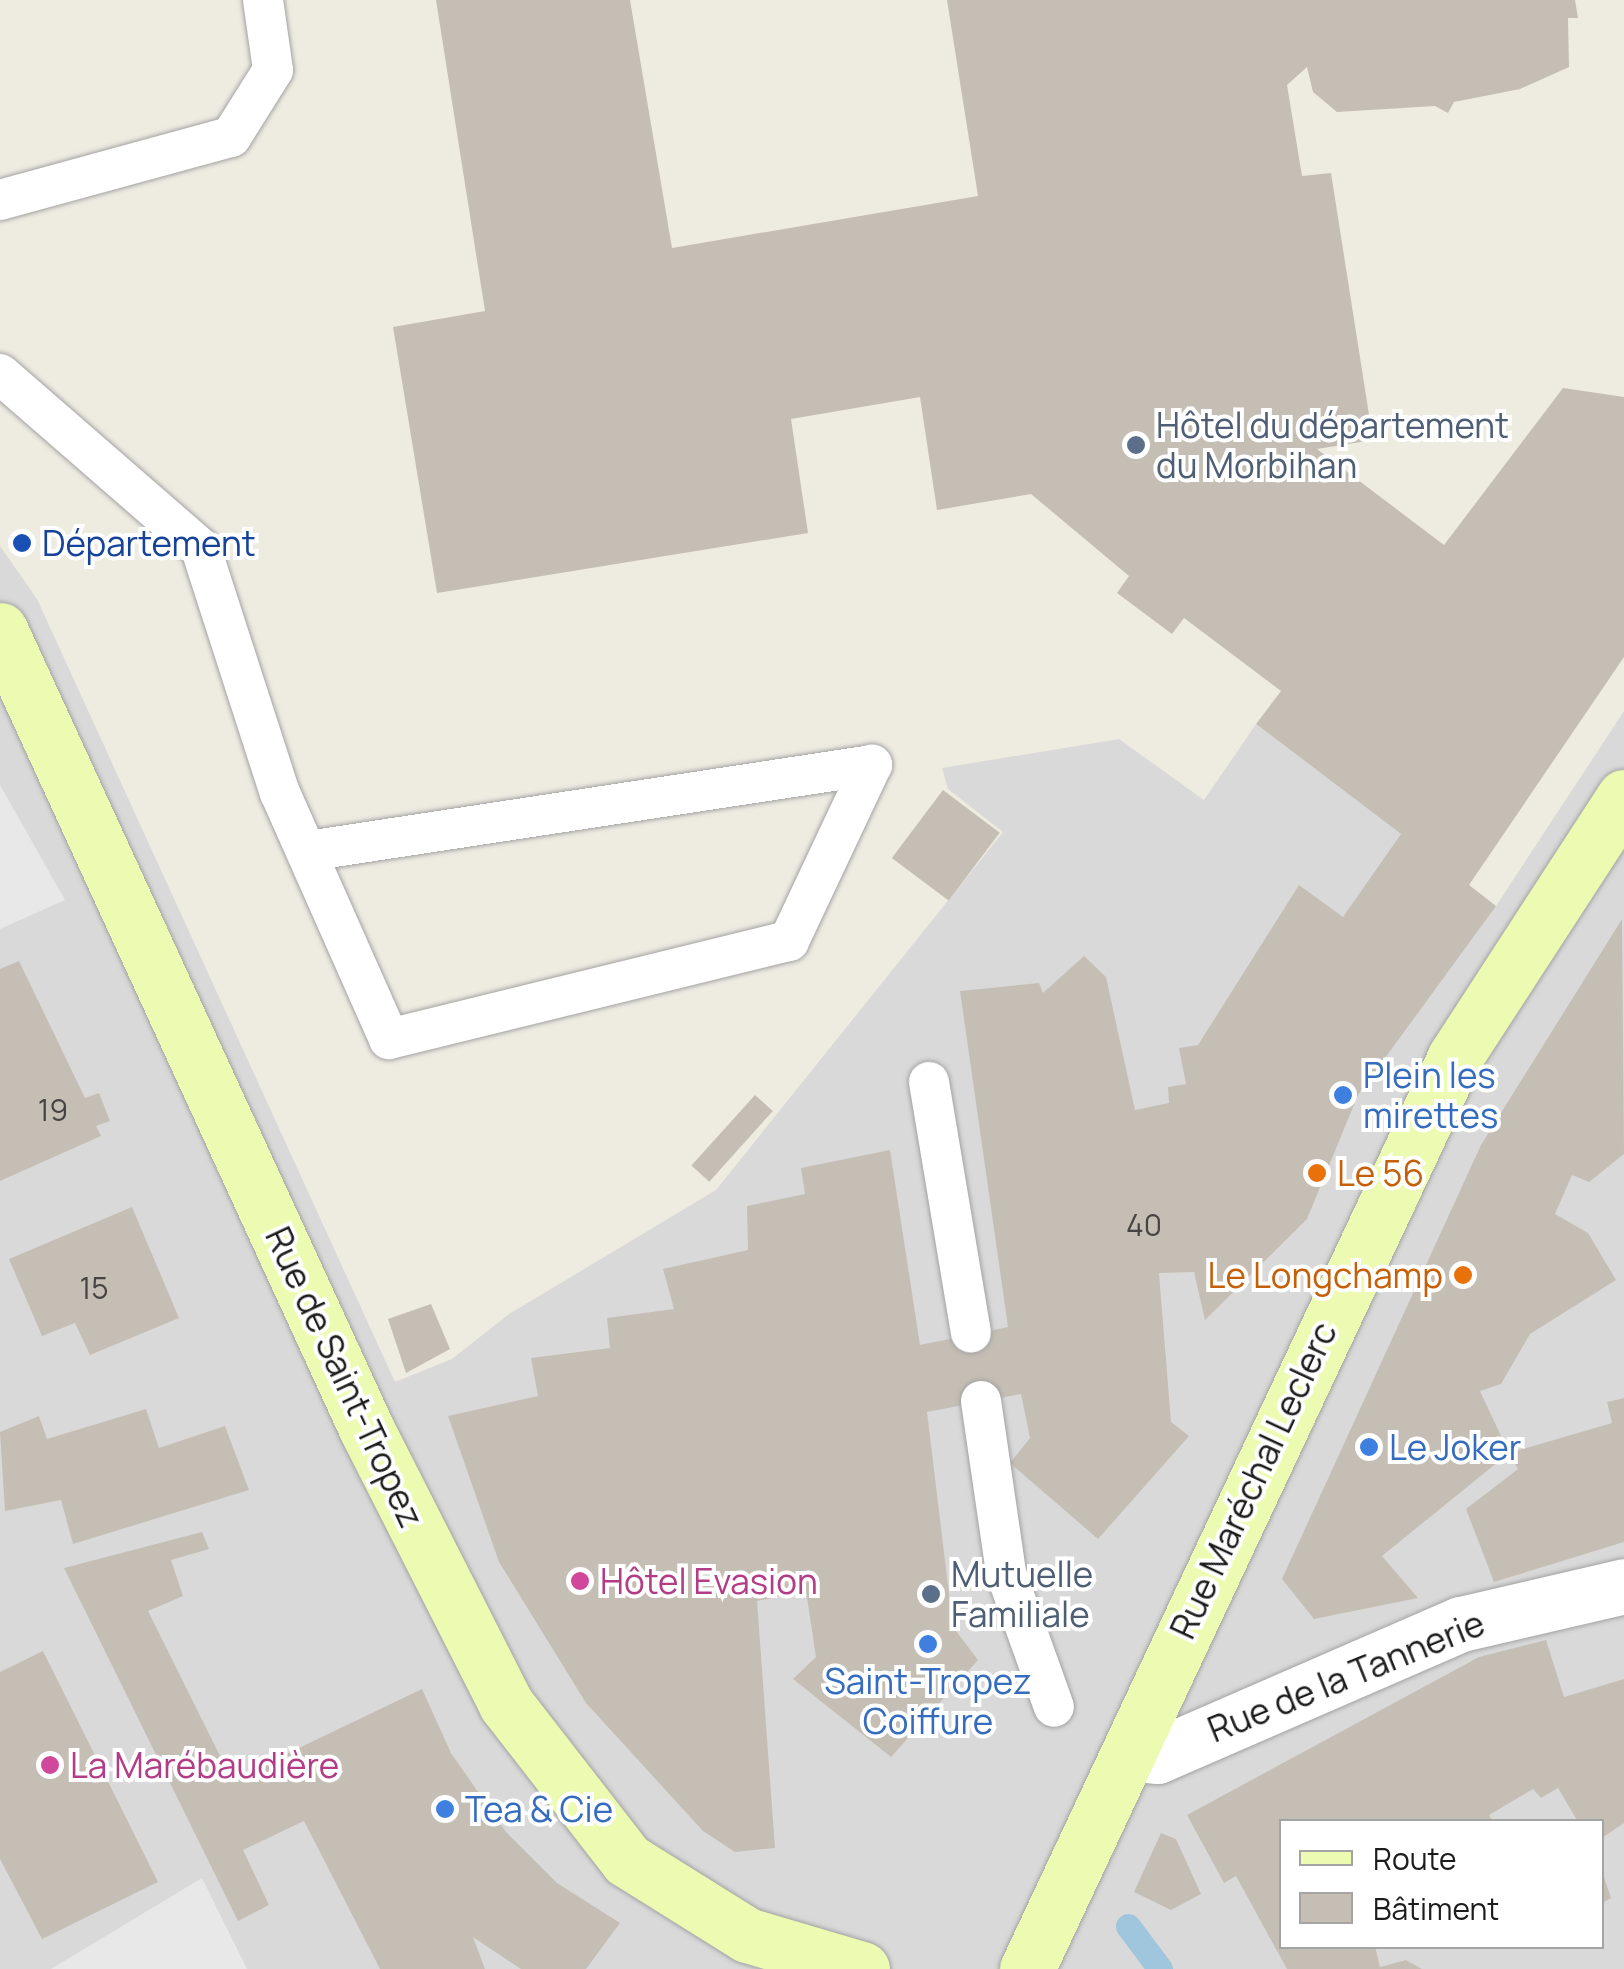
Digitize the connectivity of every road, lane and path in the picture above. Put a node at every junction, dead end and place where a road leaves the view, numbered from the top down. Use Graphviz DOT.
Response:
graph roads {
  1 [pos="263,0"];
  2 [pos="0,200"];
  3 [pos="0,374"];
  4 [pos="0,630"];
  5 [pos="1624,797"];
  6 [pos="308,851"];
  7 [pos="928,1082"];
  8 [pos="970,1332"];
  9 [pos="981,1401"];
  10 [pos="1624,1586"];
  11 [pos="1054,1706"];
  12 [pos="1130,1754"];
  13 [pos="862,1969"];
  14 [pos="1027,1969"];
  1 -- 2 [label="lane"];
  3 -- 6 [label="lane"];
  4 -- 13 [label="street, Rue de Saint-Tropez"];
  5 -- 12 [label="street, Rue Maréchal Leclerc"];
  6 -- 6 [label="lane"];
  7 -- 8 [label="lane"];
  9 -- 11 [label="lane"];
  10 -- 12 [label="street, Rue de la Tannerie"];
  12 -- 14 [label="street, Rue Maréchal Leclerc"];
}
